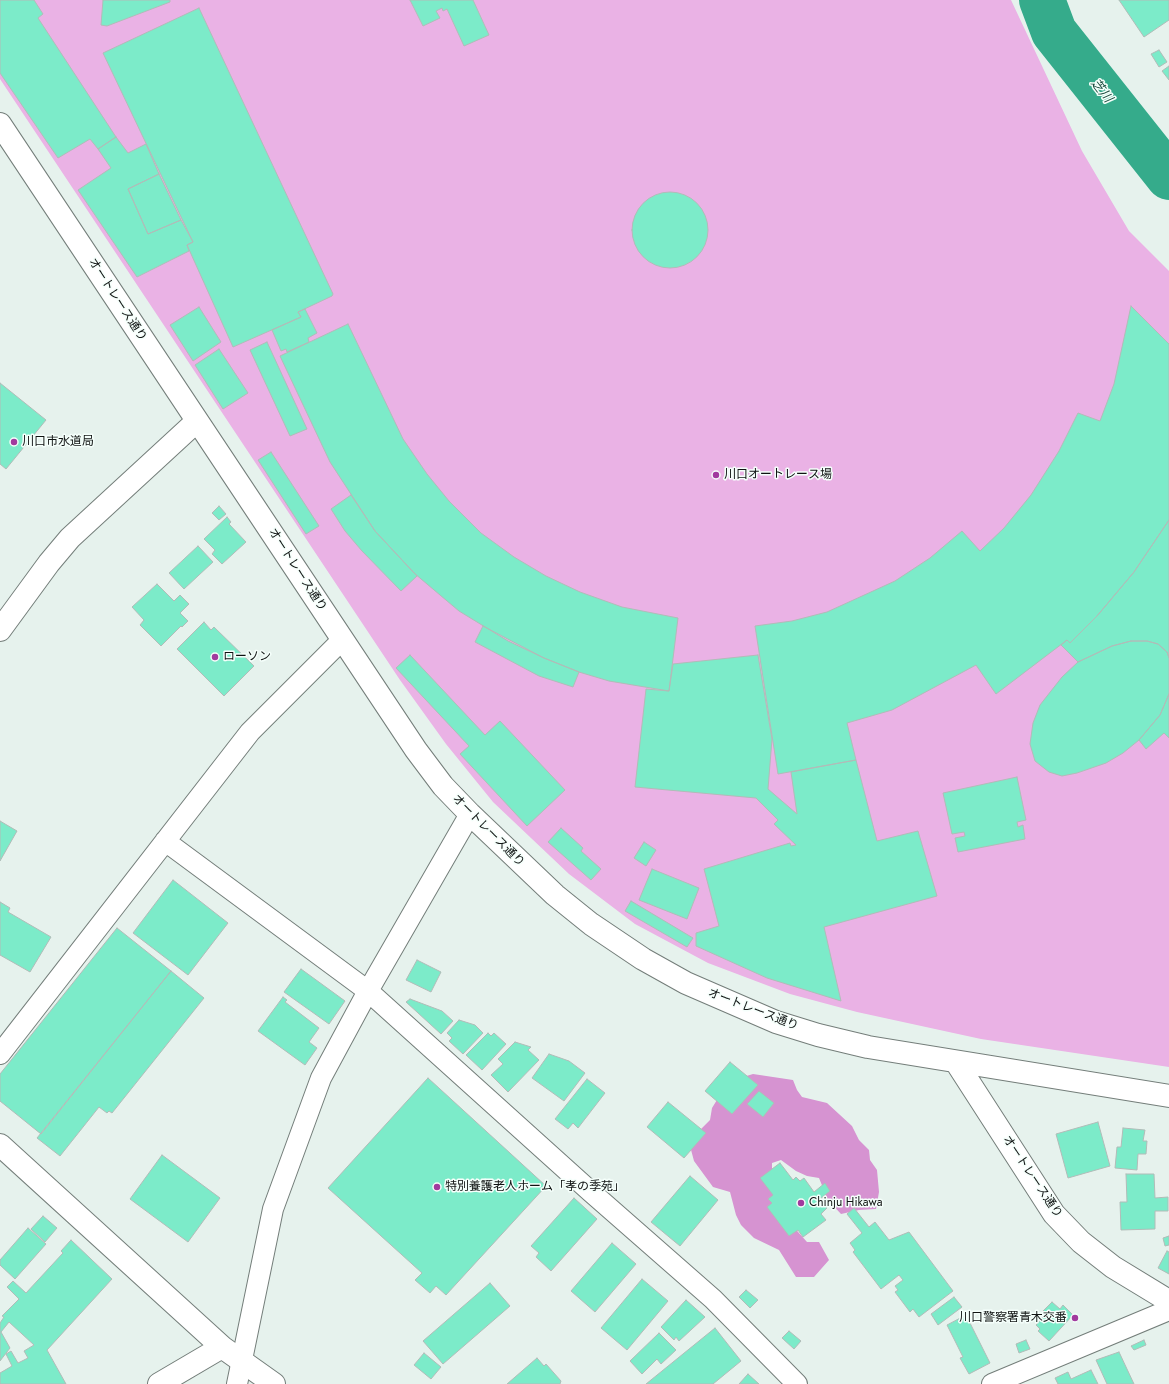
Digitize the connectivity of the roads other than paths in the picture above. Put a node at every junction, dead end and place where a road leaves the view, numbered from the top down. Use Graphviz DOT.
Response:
graph roads {
  1 [pos="0,124"];
  2 [pos="197,422"];
  3 [pos="0,630"];
  4 [pos="342,640"];
  5 [pos="470,814"];
  6 [pos="165,841"];
  7 [pos="368,991"];
  8 [pos="0,1054"];
  9 [pos="956,1062"];
  10 [pos="1169,1096"];
  11 [pos="0,1145"];
  12 [pos="1169,1301"];
  13 [pos="1169,1310"];
  14 [pos="222,1347"];
  15 [pos="242,1361"];
  16 [pos="159,1384"];
  17 [pos="237,1384"];
  18 [pos="274,1384"];
  19 [pos="797,1384"];
  20 [pos="992,1384"];
  1 -- 2 [label="street, オートレース通り"];
  2 -- 3 [label="street"];
  2 -- 4 [label="street, オートレース通り"];
  4 -- 5 [label="street, オートレース通り"];
  4 -- 6 [label="street"];
  5 -- 7 [label="street"];
  5 -- 9 [label="street, オートレース通り"];
  6 -- 7 [label="street"];
  6 -- 8 [label="street"];
  7 -- 15 [label="street"];
  7 -- 19 [label="street"];
  9 -- 10 [label="street"];
  9 -- 12 [label="street, オートレース通り"];
  11 -- 14 [label="street"];
  13 -- 20 [label="street"];
  14 -- 15 [label="street"];
  14 -- 16 [label="street"];
  15 -- 17 [label="street"];
  15 -- 18 [label="street"];
}
